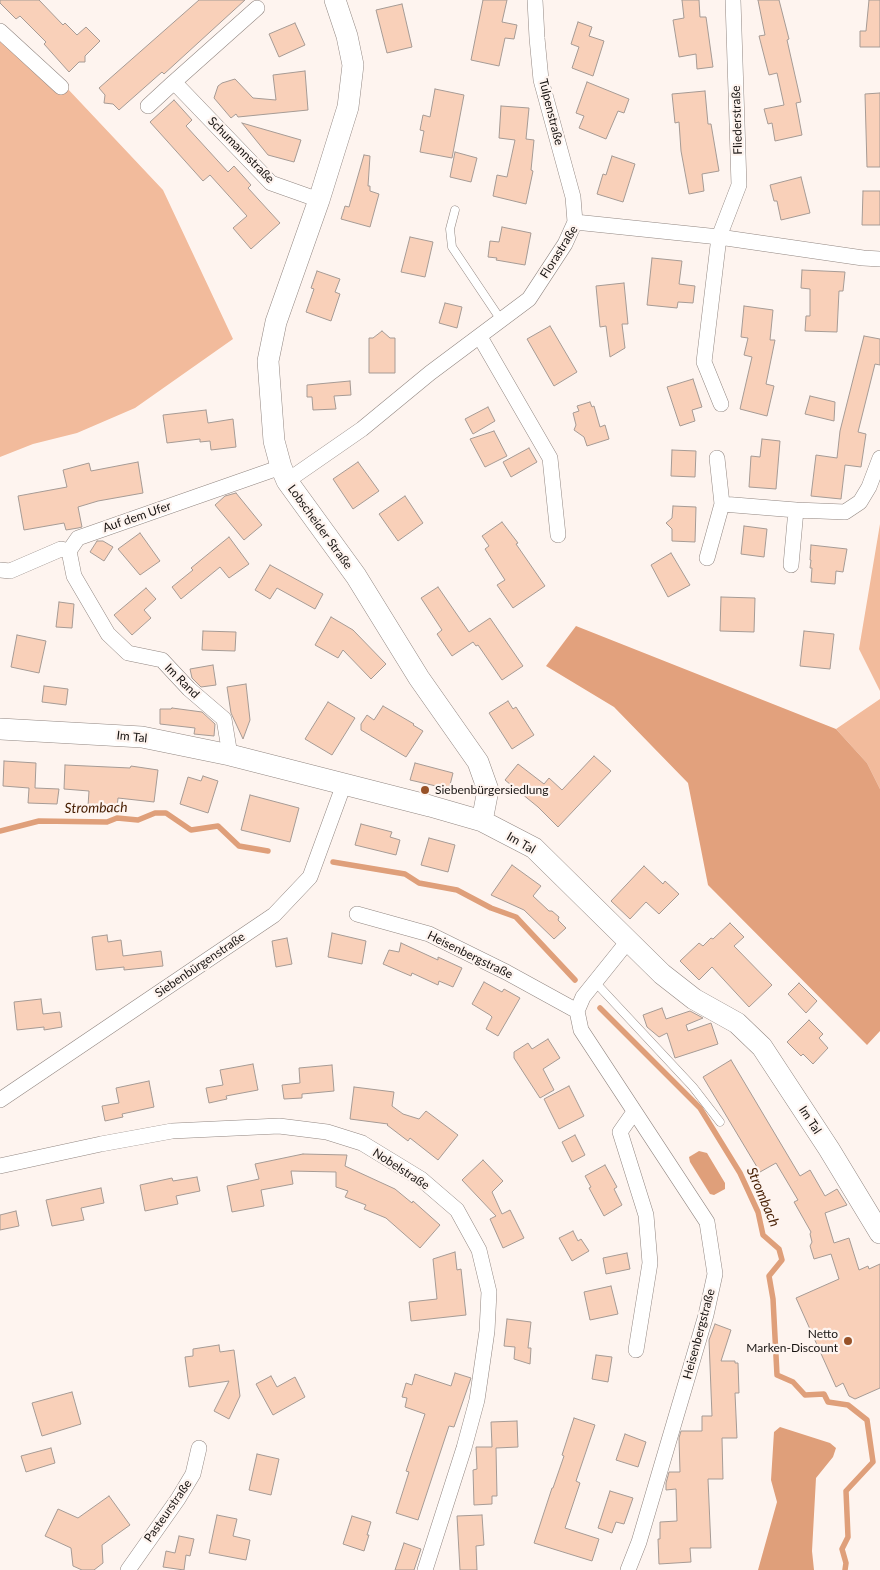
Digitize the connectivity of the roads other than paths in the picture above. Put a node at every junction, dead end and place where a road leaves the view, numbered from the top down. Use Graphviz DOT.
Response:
graph roads {
  1 [pos="335,0"];
  2 [pos="535,0"];
  3 [pos="733,0"];
  4 [pos="257,8"];
  5 [pos="0,31"];
  6 [pos="174,82"];
  7 [pos="61,87"];
  8 [pos="148,106"];
  9 [pos="319,200"];
  10 [pos="455,210"];
  11 [pos="575,222"];
  12 [pos="720,237"];
  13 [pos="880,259"];
  14 [pos="501,320"];
  15 [pos="480,337"];
  16 [pos="721,404"];
  17 [pos="717,458"];
  18 [pos="880,458"];
  19 [pos="284,474"];
  20 [pos="722,504"];
  21 [pos="796,510"];
  22 [pos="558,535"];
  23 [pos="69,551"];
  24 [pos="707,558"];
  25 [pos="791,565"];
  26 [pos="0,570"];
  27 [pos="0,729"];
  28 [pos="230,755"];
  29 [pos="344,784"];
  30 [pos="482,821"];
  31 [pos="357,914"];
  32 [pos="628,941"];
  33 [pos="594,982"];
  34 [pos="577,1011"];
  35 [pos="0,1100"];
  36 [pos="634,1112"];
  37 [pos="720,1122"];
  38 [pos="0,1166"];
  39 [pos="880,1233"];
  40 [pos="636,1350"];
  41 [pos="198,1448"];
  42 [pos="128,1570"];
  43 [pos="425,1570"];
  44 [pos="628,1570"];
  1 -- 9 [label="main road, Lobscheider Straße"];
  2 -- 11 [label="street, Tulpenstraße"];
  3 -- 12 [label="street, Fliederstraße"];
  4 -- 6 [label="street"];
  5 -- 7 [label="street"];
  6 -- 8 [label="street"];
  6 -- 9 [label="street, Schumannstraße"];
  9 -- 19 [label="main road, Lobscheider Straße"];
  10 -- 14 [label="lane"];
  11 -- 12 [label="street, Florastraße"];
  11 -- 14 [label="street, Florastraße"];
  12 -- 13 [label="street, Florastraße"];
  12 -- 16 [label="street"];
  14 -- 15 [label="street, Florastraße"];
  15 -- 19 [label="street, Florastraße"];
  15 -- 22 [label="street"];
  17 -- 20 [label="street"];
  18 -- 21 [label="street"];
  19 -- 23 [label="street, Auf dem Ufer"];
  19 -- 30 [label="main road, Lobscheider Straße"];
  20 -- 21 [label="street"];
  20 -- 24 [label="street"];
  21 -- 25 [label="street"];
  23 -- 26 [label="street"];
  23 -- 28 [label="street, Im Rand"];
  27 -- 28 [label="main road, Im Tal"];
  28 -- 29 [label="main road, Im Tal"];
  29 -- 30 [label="main road, Im Tal"];
  29 -- 35 [label="street, Siebenbürgenstraße"];
  30 -- 32 [label="main road, Im Tal"];
  31 -- 34 [label="street, Heisenbergstraße"];
  32 -- 33 [label="street"];
  32 -- 39 [label="main road, Im Tal"];
  33 -- 34 [label="street"];
  33 -- 37 [label="lane"];
  34 -- 36 [label="street, Heisenbergstraße"];
  36 -- 40 [label="street"];
  36 -- 44 [label="street, Heisenbergstraße"];
  38 -- 43 [label="street, Nobelstraße"];
  41 -- 42 [label="street, Pasteurstraße"];
}
